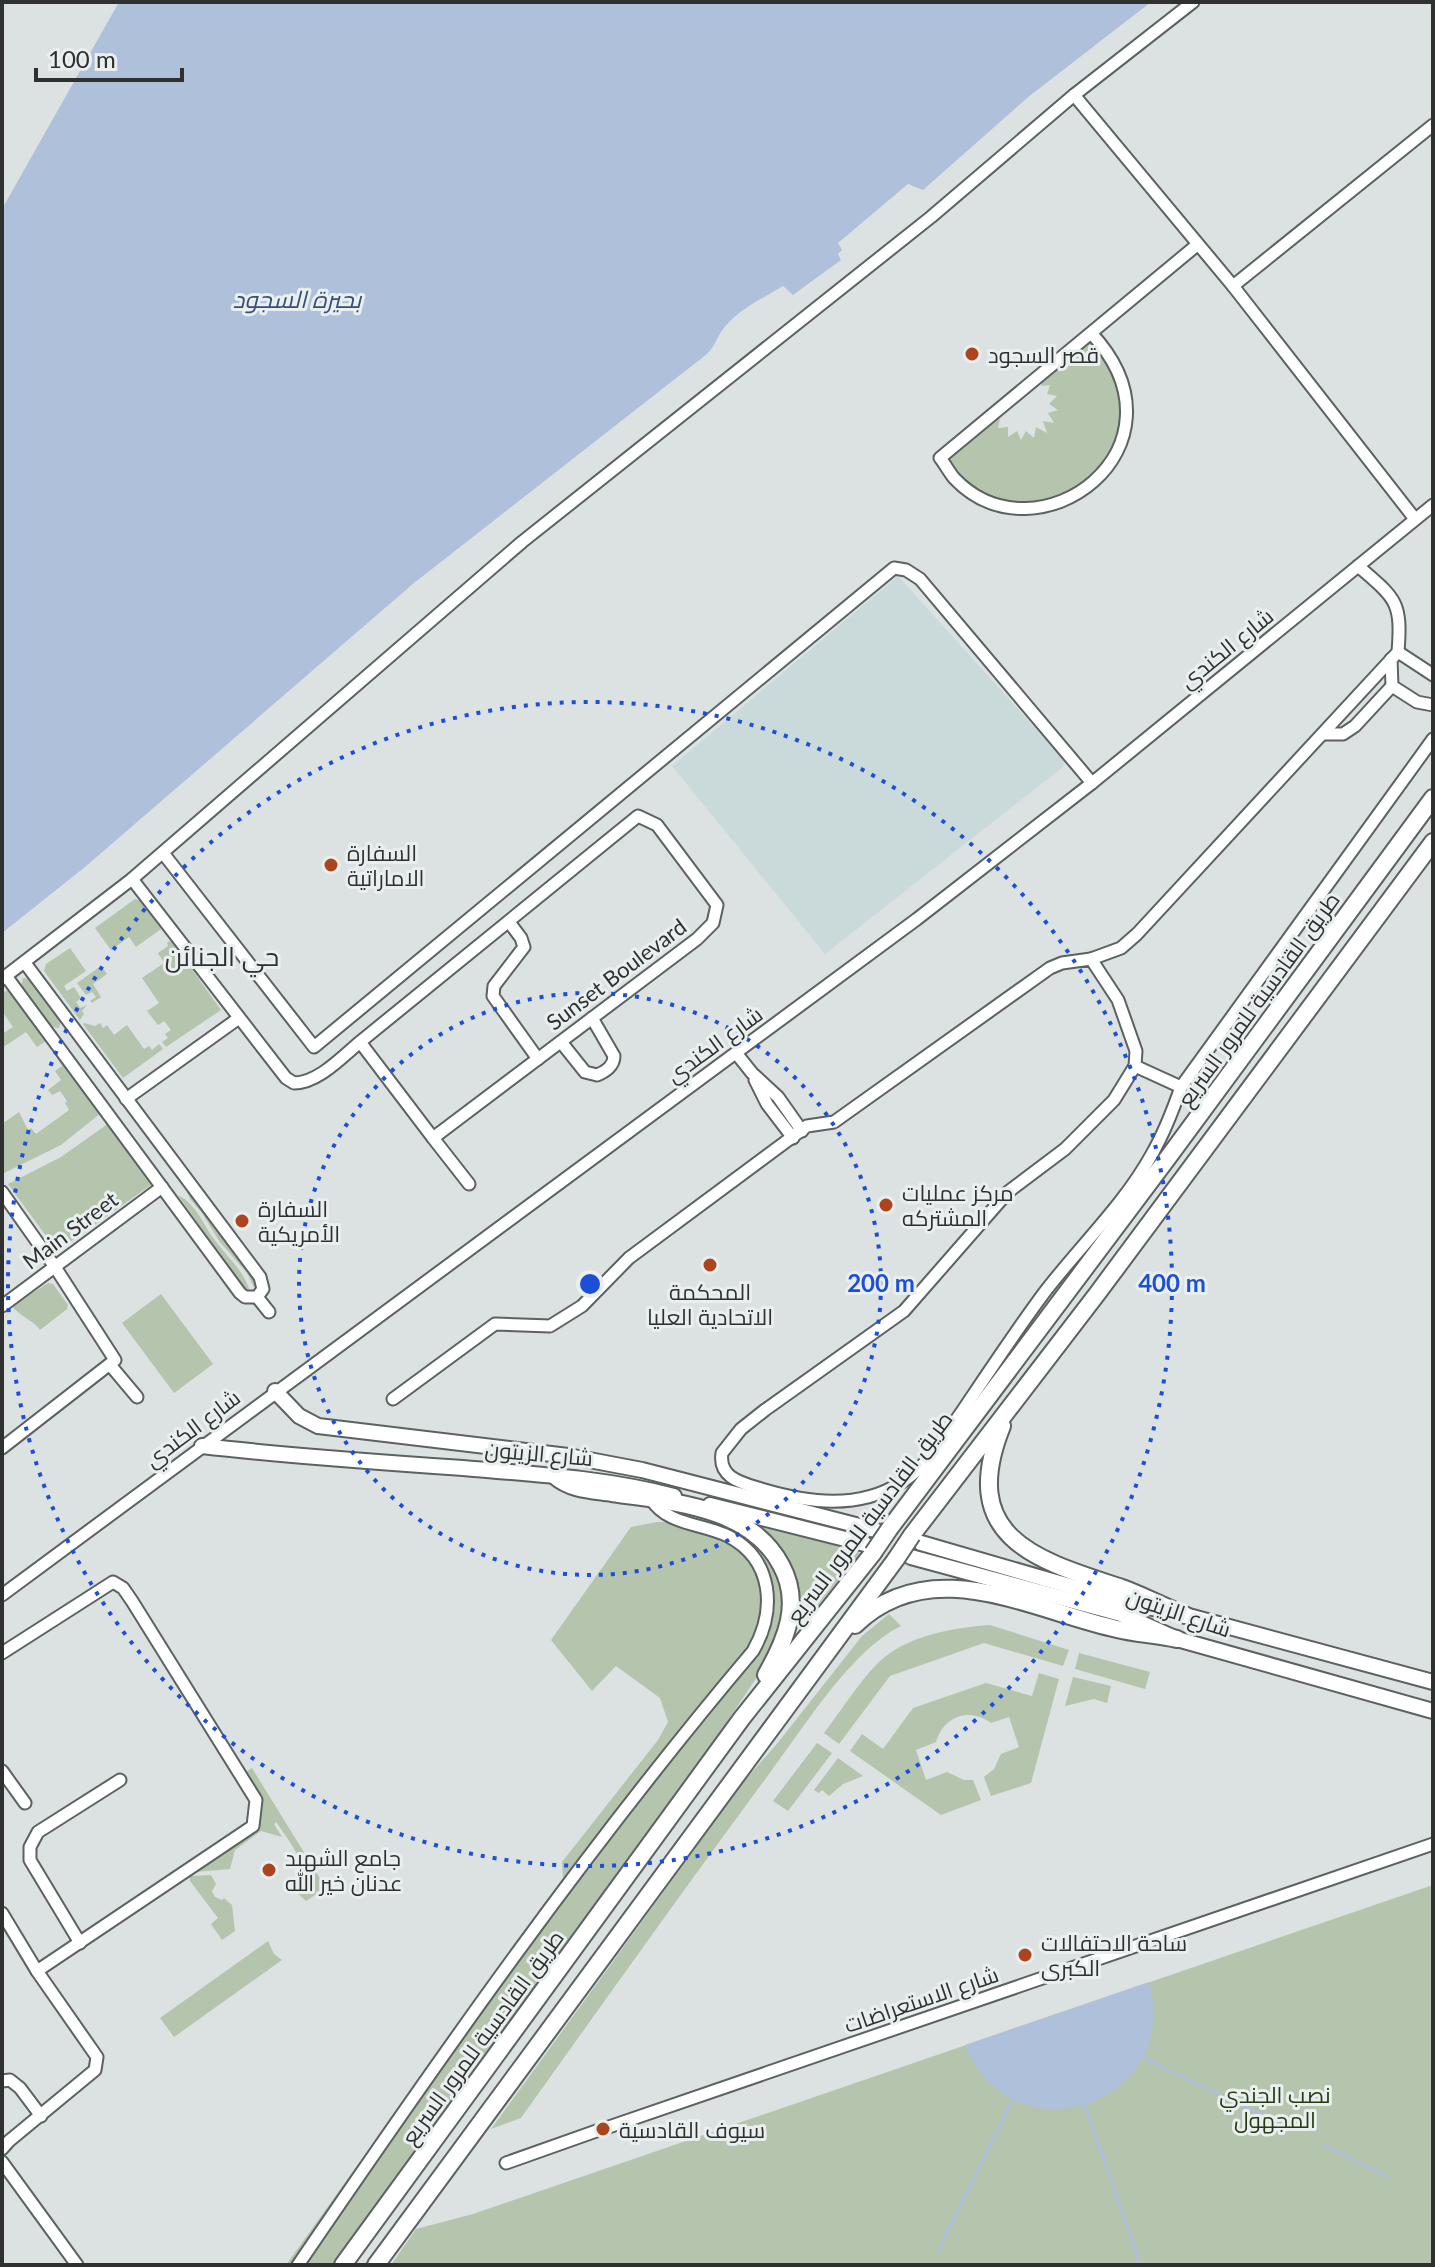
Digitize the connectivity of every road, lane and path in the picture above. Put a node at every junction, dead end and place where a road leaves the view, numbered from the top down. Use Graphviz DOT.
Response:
graph roads {
  1 [pos="1193,2"];
  2 [pos="1074,95"];
  3 [pos="1433,125"];
  4 [pos="1197,245"];
  5 [pos="1233,286"];
  6 [pos="1091,333"];
  7 [pos="1433,505"];
  8 [pos="1415,519"];
  9 [pos="1358,566"];
  10 [pos="1395,656"];
  11 [pos="1433,675"];
  12 [pos="1392,686"];
  13 [pos="1433,705"];
  14 [pos="1323,734"];
  15 [pos="1433,739"];
  16 [pos="1092,783"];
  17 [pos="1433,798"];
  18 [pos="1433,842"];
  19 [pos="1433,852"];
  20 [pos="163,853"];
  21 [pos="132,879"];
  22 [pos="1384,909"];
  23 [pos="509,922"];
  24 [pos="1091,959"];
  25 [pos="25,963"];
  26 [pos="4,977"];
  27 [pos="239,1018"];
  28 [pos="592,1018"];
  29 [pos="72,1026"];
  30 [pos="54,1040"];
  31 [pos="360,1042"];
  32 [pos="561,1042"];
  33 [pos="736,1053"];
  34 [pos="538,1059"];
  35 [pos="1135,1066"];
  36 [pos="1181,1087"];
  37 [pos="126,1098"];
  38 [pos="108,1112"];
  39 [pos="798,1134"];
  40 [pos="433,1138"];
  41 [pos="180,1171"];
  42 [pos="469,1184"];
  43 [pos="162,1187"];
  44 [pos="2,1192"];
  45 [pos="55,1267"];
  46 [pos="257,1297"];
  47 [pos="2,1306"];
  48 [pos="269,1312"];
  49 [pos="111,1366"];
  50 [pos="275,1391"];
  51 [pos="137,1397"];
  52 [pos="393,1399"];
  53 [pos="1010,1408"];
  54 [pos="202,1446"];
  55 [pos="2,1448"];
  56 [pos="642,1470"];
  57 [pos="555,1476"];
  58 [pos="641,1494"];
  59 [pos="882,1529"];
  60 [pos="917,1539"];
  61 [pos="869,1549"];
  62 [pos="903,1558"];
  63 [pos="2,1595"];
  64 [pos="1164,1610"];
  65 [pos="1185,1615"];
  66 [pos="1161,1632"];
  67 [pos="1177,1639"];
  68 [pos="831,1648"];
  69 [pos="2,1653"];
  70 [pos="1433,1682"];
  71 [pos="1433,1711"];
  72 [pos="742,1718"];
  73 [pos="2,1771"];
  74 [pos="120,1780"];
  75 [pos="25,1803"];
  76 [pos="1433,1844"];
  77 [pos="2,1913"];
  78 [pos="5,1927"];
  79 [pos="80,1943"];
  80 [pos="37,1971"];
  81 [pos="2,2081"];
  82 [pos="41,2116"];
  83 [pos="2,2149"];
  84 [pos="2,2162"];
  85 [pos="506,2163"];
  86 [pos="77,2265"];
  87 [pos="298,2265"];
  88 [pos="343,2265"];
  89 [pos="376,2265"];
  1 -- 2 [label="street"];
  2 -- 4 [label="street"];
  2 -- 20 [label="street"];
  3 -- 5 [label="street"];
  4 -- 5 [label="street"];
  4 -- 6 [label="street"];
  5 -- 8 [label="street"];
  6 -- 6 [label="street"];
  7 -- 8 [label="street, شارع الكندي"];
  8 -- 9 [label="street, شارع الكندي"];
  9 -- 10 [label="street"];
  9 -- 16 [label="street, شارع الكندي"];
  10 -- 11 [label="street"];
  10 -- 12 [label="street"];
  10 -- 14 [label="street"];
  12 -- 13 [label="street"];
  12 -- 14 [label="street"];
  14 -- 24 [label="street"];
  15 -- 36 [label="street"];
  16 -- 20 [label="street"];
  16 -- 33 [label="street, شارع الكندي"];
  17 -- 59 [label="highway, طريق القادسية للمرور السريع"];
  18 -- 22 [label="highway, طريق القادسية للمرور السريع"];
  19 -- 22 [label="highway"];
  20 -- 21 [label="street"];
  21 -- 25 [label="street"];
  21 -- 27 [label="street, Sunset Boulevard"];
  22 -- 53 [label="highway, طريق القادسية للمرور السريع"];
  23 -- 28 [label="street, Sunset Boulevard"];
  23 -- 31 [label="street, Sunset Boulevard"];
  23 -- 34 [label="street"];
  24 -- 35 [label="street"];
  24 -- 39 [label="street"];
  25 -- 26 [label="street"];
  25 -- 29 [label="street"];
  26 -- 30 [label="street"];
  27 -- 31 [label="street, Sunset Boulevard"];
  27 -- 37 [label="street"];
  28 -- 32 [label="street, Sunset Boulevard"];
  28 -- 32 [label="street"];
  29 -- 30 [label="street"];
  29 -- 37 [label="street"];
  30 -- 38 [label="street"];
  31 -- 40 [label="street"];
  32 -- 34 [label="street, Sunset Boulevard"];
  33 -- 39 [label="street"];
  33 -- 50 [label="street, شارع الكندي"];
  34 -- 40 [label="street, Sunset Boulevard"];
  35 -- 36 [label="street"];
  35 -- 36 [label="street"];
  37 -- 38 [label="street"];
  37 -- 41 [label="street"];
  38 -- 43 [label="street"];
  39 -- 52 [label="street"];
  40 -- 42 [label="street"];
  41 -- 43 [label="street"];
  41 -- 43 [label="street"];
  41 -- 46 [label="street"];
  43 -- 45 [label="street, Main Street"];
  43 -- 46 [label="street"];
  44 -- 45 [label="street"];
  45 -- 47 [label="street, Main Street"];
  45 -- 49 [label="street"];
  46 -- 48 [label="street"];
  49 -- 51 [label="street"];
  49 -- 55 [label="street"];
  50 -- 54 [label="street, شارع الكندي"];
  50 -- 56 [label="main road, شارع الزيتون"];
  53 -- 60 [label="highway, طريق القادسية للمرور السريع"];
  53 -- 65 [label="highway"];
  54 -- 57 [label="main road, شارع الزيتون"];
  54 -- 63 [label="street, شارع الكندي"];
  56 -- 58 [label="main road"];
  56 -- 59 [label="main road, شارع الزيتون"];
  57 -- 58 [label="highway"];
  58 -- 61 [label="main road"];
  58 -- 72 [label="highway"];
  58 -- 87 [label="street"];
  59 -- 61 [label="highway, طريق القادسية للمرور السريع, bridge"];
  60 -- 62 [label="highway, طريق القادسية للمرور السريع, bridge"];
  60 -- 64 [label="main road, شارع الزيتون"];
  61 -- 72 [label="highway, طريق القادسية للمرور السريع"];
  62 -- 66 [label="main road, شارع الزيتون"];
  62 -- 68 [label="highway, طريق القادسية للمرور السريع"];
  64 -- 65 [label="main road, شارع الزيتون"];
  64 -- 66 [label="main road"];
  65 -- 70 [label="main road, شارع الزيتون"];
  66 -- 67 [label="main road, شارع الزيتون"];
  67 -- 68 [label="highway"];
  67 -- 71 [label="main road, شارع الزيتون"];
  68 -- 89 [label="highway, طريق القادسية للمرور السريع"];
  69 -- 79 [label="street"];
  72 -- 88 [label="highway, طريق القادسية للمرور السريع"];
  73 -- 75 [label="street"];
  74 -- 79 [label="street"];
  76 -- 85 [label="street, شارع الاستعراضات"];
  77 -- 78 [label="street"];
  78 -- 80 [label="street"];
  79 -- 80 [label="street"];
  80 -- 82 [label="street"];
  81 -- 82 [label="street"];
  82 -- 83 [label="street"];
  84 -- 86 [label="street"];
}
